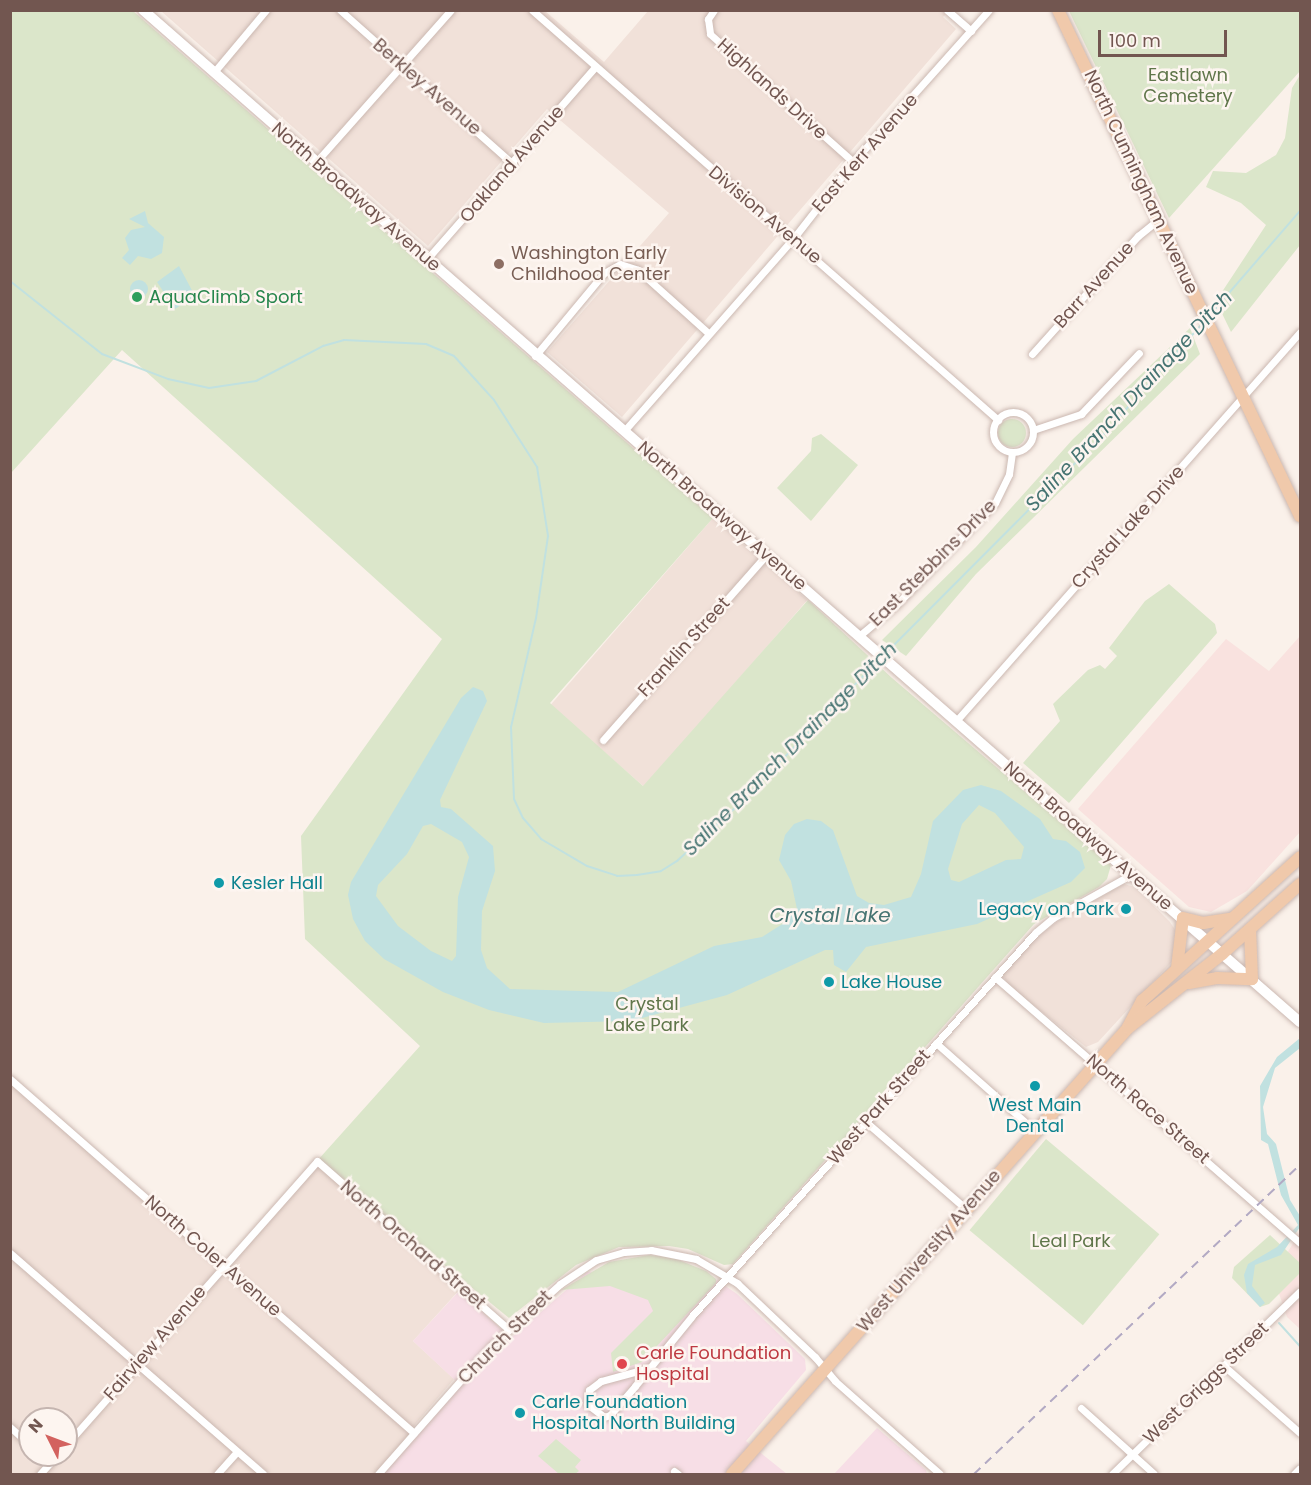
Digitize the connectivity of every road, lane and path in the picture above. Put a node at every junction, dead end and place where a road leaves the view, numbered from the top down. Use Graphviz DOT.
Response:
graph roads {
  1 [pos="143,10"];
  2 [pos="266,10"];
  3 [pos="340,10"];
  4 [pos="451,10"];
  5 [pos="532,10"];
  6 [pos="714,10"];
  7 [pos="947,10"];
  8 [pos="989,10"];
  9 [pos="1058,10"];
  10 [pos="971,31"];
  11 [pos="401,65"];
  12 [pos="595,67"];
  13 [pos="213,72"];
  14 [pos="316,162"];
  15 [pos="853,162"];
  16 [pos="513,164"];
  17 [pos="1159,219"];
  18 [pos="791,240"];
  19 [pos="427,259"];
  20 [pos="707,332"];
  21 [pos="1300,332"];
  22 [pos="1139,352"];
  23 [pos="1032,354"];
  24 [pos="535,356"];
  25 [pos="1243,397"];
  26 [pos="998,420"];
  27 [pos="1033,430"];
  28 [pos="624,431"];
  29 [pos="1012,452"];
  30 [pos="1300,516"];
  31 [pos="766,555"];
  32 [pos="859,636"];
  33 [pos="956,721"];
  34 [pos="603,740"];
  35 [pos="1300,857"];
  36 [pos="1132,874"];
  37 [pos="1300,884"];
  38 [pos="1238,917"];
  39 [pos="1183,918"];
  40 [pos="1250,930"];
  41 [pos="1209,941"];
  42 [pos="1222,954"];
  43 [pos="1177,969"];
  44 [pos="995,977"];
  45 [pos="1252,979"];
  46 [pos="1186,984"];
  47 [pos="1300,1022"];
  48 [pos="1128,1028"];
  49 [pos="936,1043"];
  50 [pos="1094,1063"];
  51 [pos="10,1080"];
  52 [pos="866,1122"];
  53 [pos="1035,1131"];
  54 [pos="317,1161"];
  55 [pos="966,1209"];
  56 [pos="1300,1243"];
  57 [pos="10,1253"];
  58 [pos="224,1265"];
  59 [pos="729,1278"];
  60 [pos="1300,1291"];
  61 [pos="508,1329"];
  62 [pos="137,1364"];
  63 [pos="1224,1366"];
  64 [pos="649,1368"];
  65 [pos="825,1368"];
  66 [pos="1081,1408"];
  67 [pos="78,1431"];
  68 [pos="414,1433"];
  69 [pos="1300,1433"];
  70 [pos="237,1452"];
  71 [pos="1132,1455"];
  72 [pos="1300,1468"];
  73 [pos="217,1474"];
  74 [pos="263,1474"];
  75 [pos="378,1474"];
  76 [pos="732,1474"];
  77 [pos="940,1474"];
  78 [pos="1112,1474"];
  79 [pos="1154,1474"];
  80 [pos="1294,1474"];
  1 -- 13 [label="street, North Broadway Avenue"];
  2 -- 13 [label="street"];
  3 -- 11 [label="street, Berkley Avenue"];
  4 -- 11 [label="street"];
  5 -- 12 [label="street, Division Avenue"];
  6 -- 15 [label="street, Highlands Drive"];
  7 -- 10 [label="street"];
  8 -- 10 [label="street, East Kerr Avenue"];
  9 -- 17 [label="main road, North Cunningham Avenue"];
  10 -- 15 [label="street, East Kerr Avenue"];
  11 -- 14 [label="street"];
  11 -- 16 [label="street, Berkley Avenue"];
  12 -- 16 [label="street, Oakland Avenue"];
  12 -- 18 [label="street, Division Avenue"];
  13 -- 14 [label="street, North Broadway Avenue"];
  14 -- 19 [label="street, North Broadway Avenue"];
  15 -- 18 [label="street, East Kerr Avenue"];
  16 -- 19 [label="street, Oakland Avenue"];
  17 -- 23 [label="street, Barr Avenue"];
  17 -- 25 [label="main road, North Cunningham Avenue"];
  18 -- 20 [label="street, East Kerr Avenue"];
  18 -- 26 [label="street, Division Avenue"];
  19 -- 24 [label="street, North Broadway Avenue"];
  20 -- 24 [label="street"];
  20 -- 28 [label="street, East Kerr Avenue"];
  21 -- 25 [label="street, Crystal Lake Drive"];
  22 -- 27 [label="street"];
  24 -- 28 [label="street, North Broadway Avenue"];
  25 -- 30 [label="main road, North Cunningham Avenue"];
  25 -- 33 [label="street, Crystal Lake Drive"];
  26 -- 27 [label="street"];
  26 -- 29 [label="street"];
  27 -- 29 [label="street"];
  28 -- 31 [label="street, North Broadway Avenue"];
  29 -- 32 [label="street, East Stebbins Drive"];
  31 -- 32 [label="street, North Broadway Avenue"];
  31 -- 34 [label="street, Franklin Street"];
  32 -- 33 [label="street, North Broadway Avenue"];
  33 -- 36 [label="street, North Broadway Avenue"];
  35 -- 38 [label="main road, West University Avenue"];
  36 -- 39 [label="street, North Broadway Avenue"];
  36 -- 44 [label="street, West Park Street"];
  37 -- 40 [label="main road, West University Avenue"];
  38 -- 39 [label="main road"];
  38 -- 41 [label="main road, West University Avenue"];
  39 -- 41 [label="street, North Broadway Avenue"];
  39 -- 43 [label="main road"];
  40 -- 42 [label="main road, West University Avenue"];
  40 -- 45 [label="main road"];
  41 -- 42 [label="street, North Broadway Avenue"];
  41 -- 43 [label="main road, West University Avenue"];
  42 -- 45 [label="street, North Broadway Avenue"];
  42 -- 46 [label="main road, West University Avenue"];
  43 -- 48 [label="main road, West University Avenue"];
  44 -- 49 [label="street, West Park Street"];
  44 -- 50 [label="street, North Race Street"];
  45 -- 46 [label="main road"];
  45 -- 47 [label="street, North Broadway Avenue"];
  46 -- 48 [label="main road, West University Avenue"];
  48 -- 50 [label="main road, West University Avenue"];
  49 -- 52 [label="street, West Park Street"];
  49 -- 53 [label="street"];
  50 -- 53 [label="main road, West University Avenue"];
  50 -- 56 [label="street, North Race Street"];
  51 -- 58 [label="street, North Coler Avenue"];
  52 -- 55 [label="street"];
  52 -- 59 [label="street, West Park Street"];
  53 -- 55 [label="main road, West University Avenue"];
  54 -- 58 [label="street, Fairview Avenue"];
  54 -- 61 [label="street, North Orchard Street"];
  55 -- 65 [label="main road, West University Avenue"];
  57 -- 62 [label="street"];
  58 -- 62 [label="street, Fairview Avenue"];
  58 -- 68 [label="street, North Coler Avenue"];
  59 -- 61 [label="street, Church Street"];
  59 -- 64 [label="street, West Park Street"];
  59 -- 65 [label="street, Church Street"];
  60 -- 63 [label="street, West Griggs Street"];
  61 -- 68 [label="street, Church Street"];
  62 -- 67 [label="street, Fairview Avenue"];
  62 -- 70 [label="street"];
  63 -- 69 [label="street"];
  63 -- 71 [label="street, West Griggs Street"];
  64 -- 64 [label="street, West Park Street"];
  65 -- 76 [label="main road, West University Avenue"];
  65 -- 77 [label="street, Church Street"];
  66 -- 71 [label="street"];
  68 -- 75 [label="street, Church Street"];
  70 -- 73 [label="street"];
  70 -- 74 [label="street"];
  71 -- 78 [label="street, West Griggs Street"];
  71 -- 79 [label="street"];
  72 -- 80 [label="street"];
}
